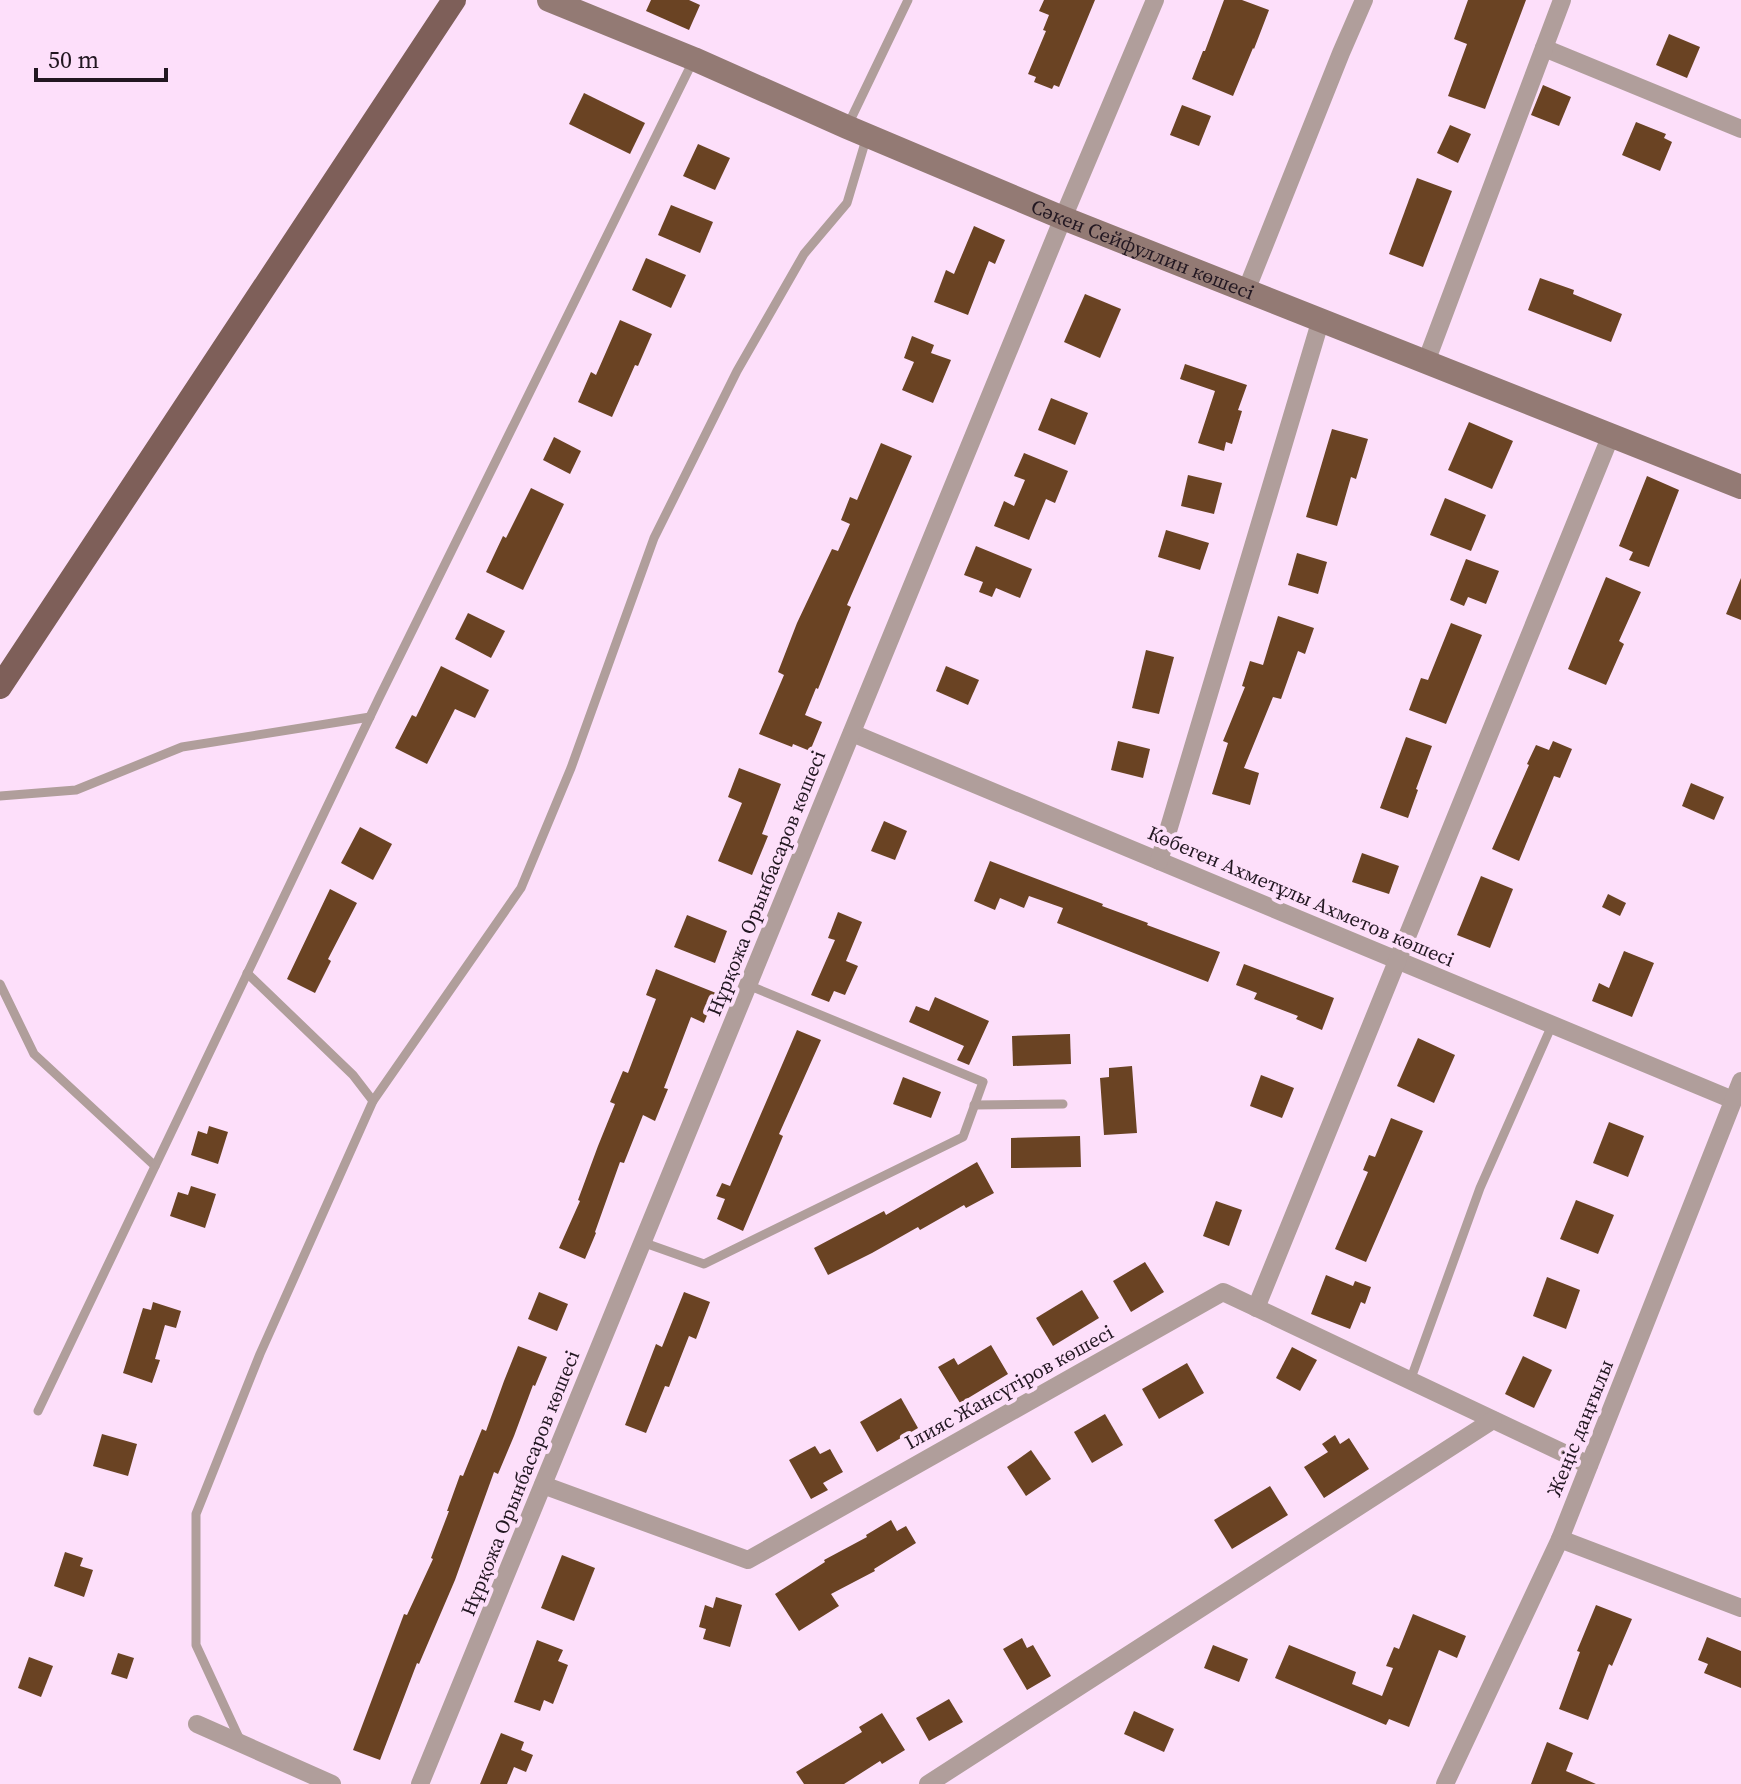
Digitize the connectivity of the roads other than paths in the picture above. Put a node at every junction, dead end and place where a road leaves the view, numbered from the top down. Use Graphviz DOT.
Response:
graph roads {
  1 [pos="454,0"];
  2 [pos="549,0"];
  3 [pos="908,0"];
  4 [pos="1155,0"];
  5 [pos="1364,0"];
  6 [pos="1562,0"];
  7 [pos="1544,48"];
  8 [pos="694,59"];
  9 [pos="1741,129"];
  10 [pos="857,131"];
  11 [pos="1063,218"];
  12 [pos="1246,291"];
  13 [pos="1321,319"];
  14 [pos="1426,362"];
  15 [pos="1611,435"];
  16 [pos="1741,487"];
  17 [pos="0,687"];
  18 [pos="370,717"];
  19 [pos="852,733"];
  20 [pos="0,796"];
  21 [pos="1159,861"];
  22 [pos="1398,960"];
  23 [pos="247,973"];
  24 [pos="0,984"];
  25 [pos="748,985"];
  26 [pos="1552,1025"];
  27 [pos="1741,1081"];
  28 [pos="1733,1100"];
  29 [pos="373,1101"];
  30 [pos="1063,1104"];
  31 [pos="974,1105"];
  32 [pos="155,1166"];
  33 [pos="642,1242"];
  34 [pos="1256,1308"];
  35 [pos="1410,1381"];
  36 [pos="38,1411"];
  37 [pos="1493,1420"];
  38 [pos="1589,1465"];
  39 [pos="543,1485"];
  40 [pos="1560,1539"];
  41 [pos="1741,1608"];
  42 [pos="197,1724"];
  43 [pos="241,1744"];
  44 [pos="332,1784"];
  45 [pos="420,1784"];
  46 [pos="928,1784"];
  47 [pos="1445,1784"];
  1 -- 17 [label="main road"];
  2 -- 8 [label="street, Сәкен Сейфуллин көшесі"];
  3 -- 10 [label="lane"];
  4 -- 11 [label="street, Нұрқожа Орынбасаров көшесі"];
  5 -- 12 [label="street"];
  6 -- 7 [label="street"];
  7 -- 9 [label="street"];
  7 -- 14 [label="street"];
  8 -- 10 [label="street, Сәкен Сейфуллин көшесі"];
  8 -- 18 [label="lane"];
  10 -- 11 [label="street, Сәкен Сейфуллин көшесі"];
  10 -- 29 [label="lane"];
  11 -- 12 [label="street, Сәкен Сейфуллин көшесі"];
  11 -- 19 [label="street, Нұрқожа Орынбасаров көшесі"];
  12 -- 13 [label="street, Сәкен Сейфуллин көшесі"];
  13 -- 14 [label="street, Сәкен Сейфуллин көшесі"];
  13 -- 21 [label="street"];
  14 -- 15 [label="street, Сәкен Сейфуллин көшесі"];
  15 -- 16 [label="street, Сәкен Сейфуллин көшесі"];
  15 -- 22 [label="street"];
  18 -- 20 [label="lane"];
  18 -- 23 [label="lane"];
  19 -- 21 [label="street, Көбеген Ахметұлы Ахметов көшесі"];
  19 -- 25 [label="street, Нұрқожа Орынбасаров көшесі"];
  21 -- 22 [label="street, Көбеген Ахметұлы Ахметов көшесі"];
  22 -- 26 [label="street, Көбеген Ахметұлы Ахметов көшесі"];
  22 -- 34 [label="street"];
  23 -- 29 [label="lane"];
  23 -- 32 [label="lane"];
  24 -- 32 [label="lane"];
  25 -- 31 [label="lane"];
  25 -- 33 [label="street, Нұрқожа Орынбасаров көшесі"];
  26 -- 28 [label="street, Көбеген Ахметұлы Ахметов көшесі"];
  26 -- 35 [label="lane"];
  27 -- 28 [label="street, Жеңіс даңғылы"];
  28 -- 38 [label="street, Жеңіс даңғылы"];
  29 -- 43 [label="lane"];
  30 -- 31 [label="lane"];
  31 -- 33 [label="lane"];
  32 -- 36 [label="lane"];
  33 -- 39 [label="street, Нұрқожа Орынбасаров көшесі"];
  34 -- 35 [label="street, Ілияс Жансүгіров көшесі"];
  34 -- 39 [label="street, Ілияс Жансүгіров көшесі"];
  35 -- 37 [label="street, Ілияс Жансүгіров көшесі"];
  37 -- 38 [label="street, Ілияс Жансүгіров көшесі"];
  37 -- 46 [label="street"];
  38 -- 40 [label="street, Жеңіс даңғылы"];
  39 -- 45 [label="street, Нұрқожа Орынбасаров көшесі"];
  40 -- 41 [label="street"];
  40 -- 47 [label="street, Жеңіс даңғылы"];
  42 -- 43 [label="street"];
  43 -- 44 [label="street"];
}
